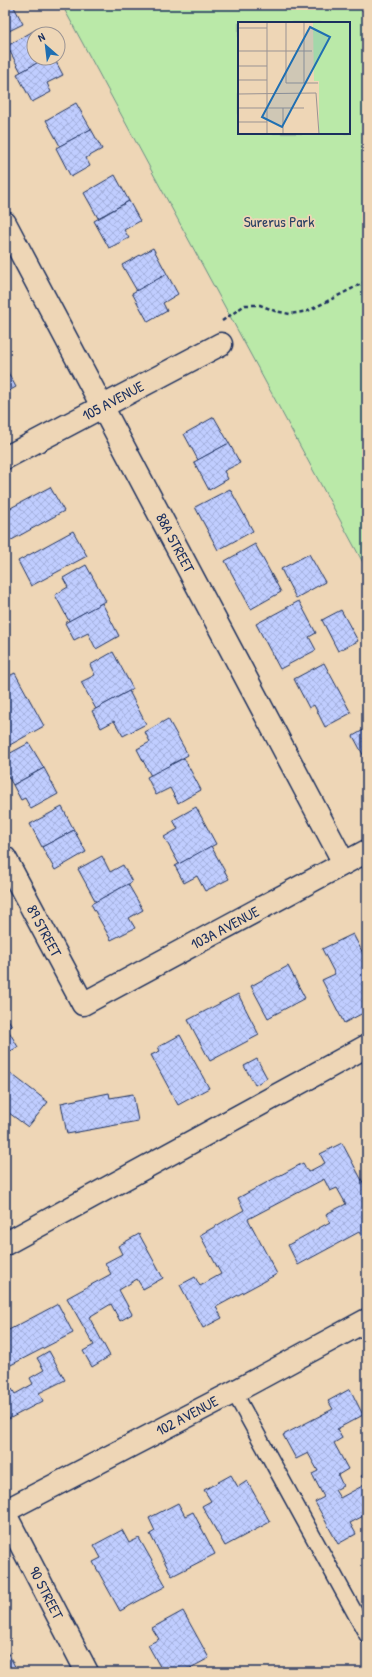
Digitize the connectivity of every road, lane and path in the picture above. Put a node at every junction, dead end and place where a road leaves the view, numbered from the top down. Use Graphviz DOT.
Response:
graph roads {
  1 [pos="5,223"];
  2 [pos="367,281"];
  3 [pos="221,344"];
  4 [pos="103,406"];
  5 [pos="5,458"];
  6 [pos="367,851"];
  7 [pos="5,858"];
  8 [pos="344,863"];
  9 [pos="83,1004"];
  10 [pos="367,1046"];
  11 [pos="5,1244"];
  12 [pos="367,1320"];
  13 [pos="234,1392"];
  14 [pos="5,1512"];
  15 [pos="367,1635"];
  16 [pos="87,1672"];
  1 -- 4 [label="street, 88A STREET"];
  2 -- 3 [label="path"];
  3 -- 4 [label="street, 105 AVENUE"];
  4 -- 5 [label="street, 105 AVENUE"];
  4 -- 8 [label="street, 88A STREET"];
  6 -- 8 [label="street, 103A AVENUE"];
  7 -- 9 [label="street, 89 STREET"];
  8 -- 9 [label="street, 103A AVENUE"];
  10 -- 11 [label="street"];
  12 -- 13 [label="street, 102 AVENUE"];
  13 -- 14 [label="street, 102 AVENUE"];
  13 -- 15 [label="lane"];
  14 -- 16 [label="street, 90 STREET"];
}
